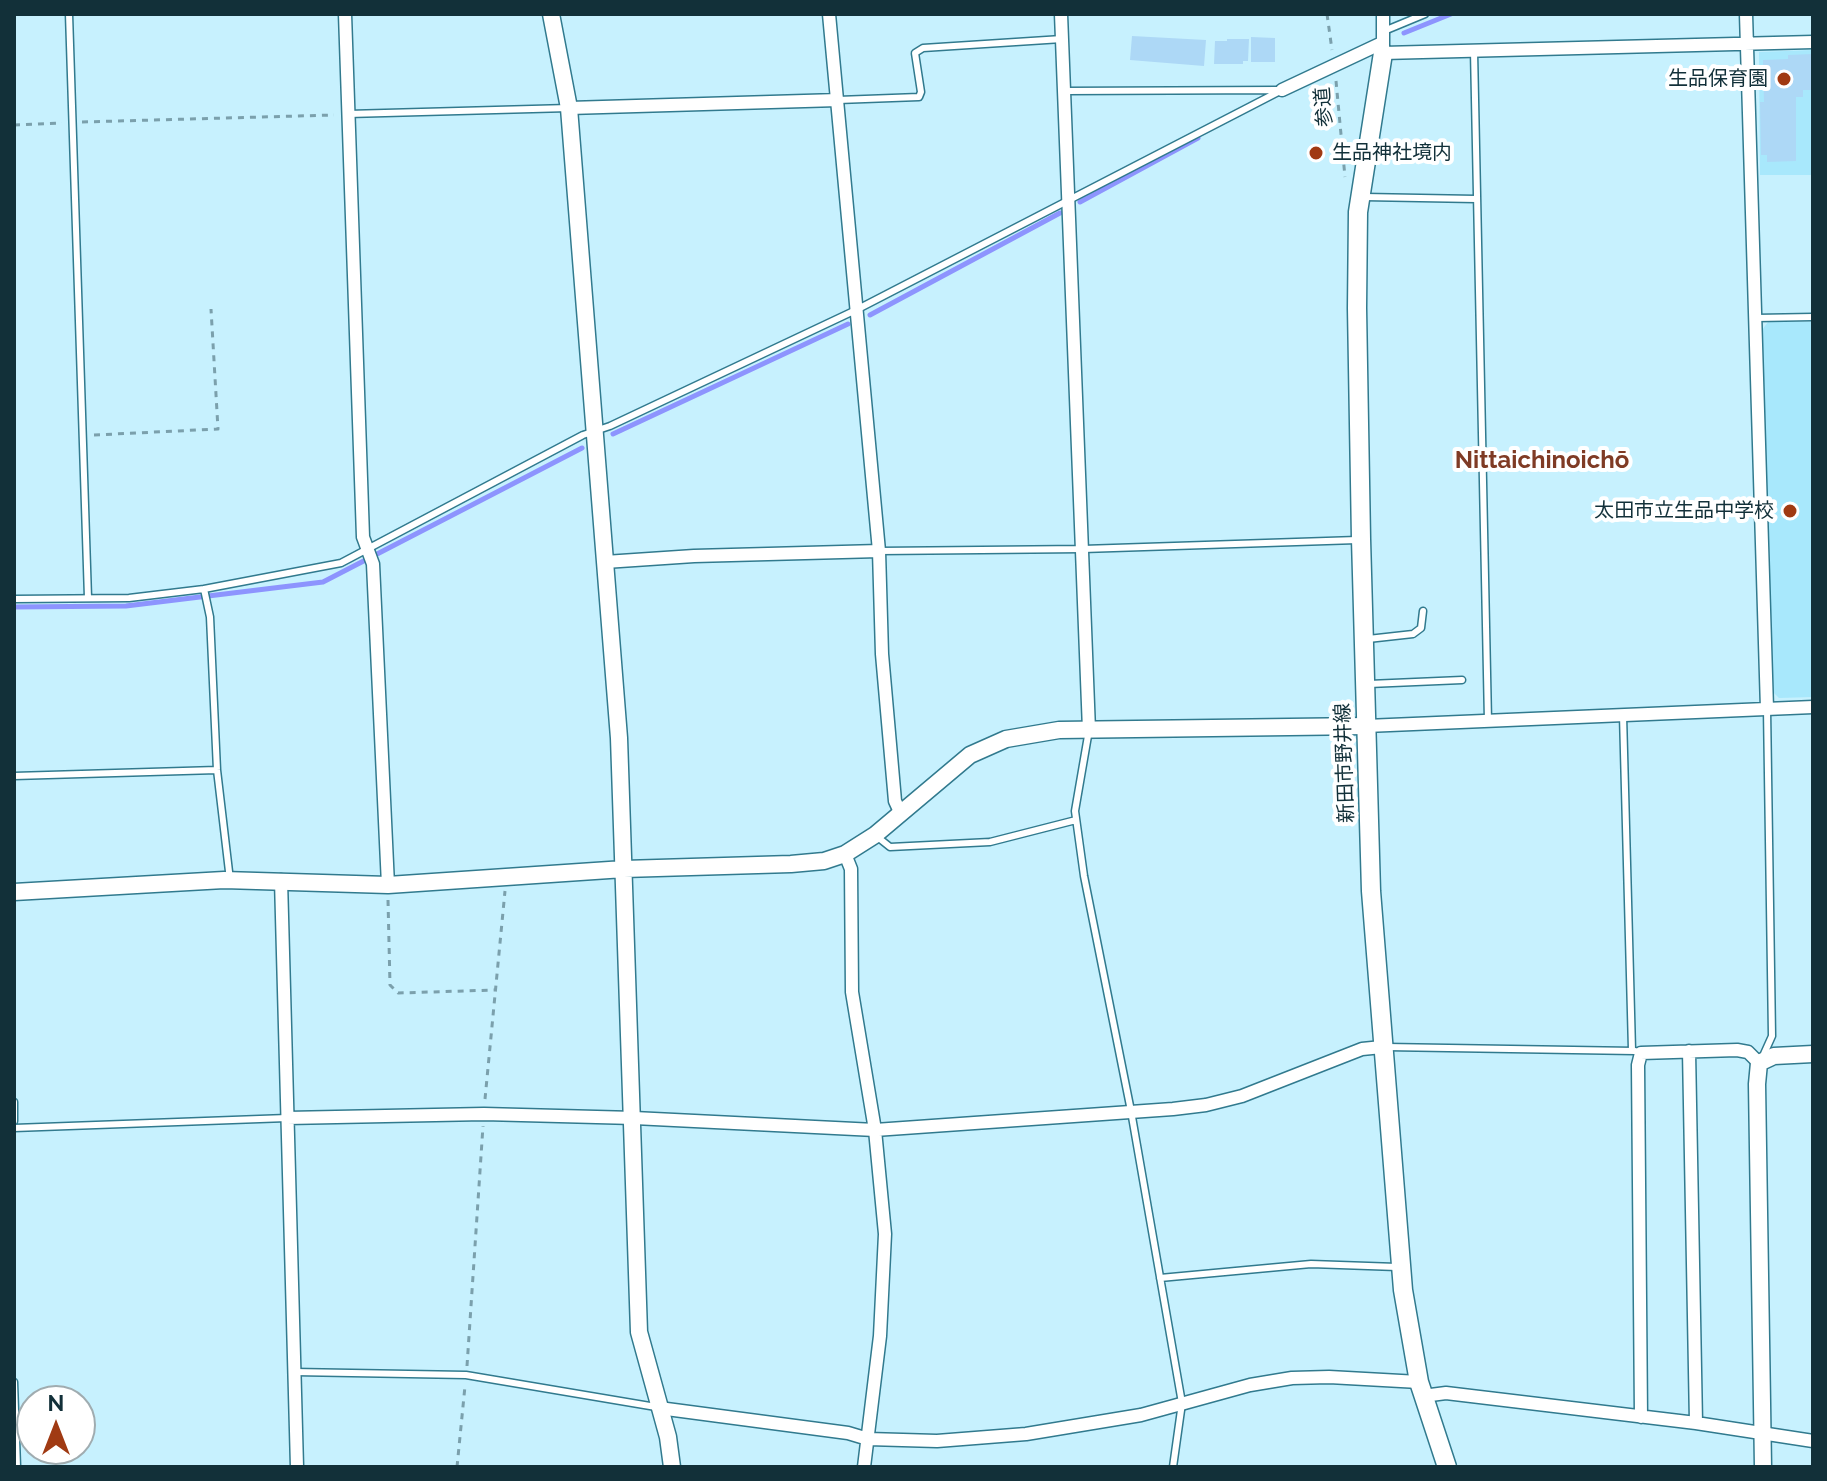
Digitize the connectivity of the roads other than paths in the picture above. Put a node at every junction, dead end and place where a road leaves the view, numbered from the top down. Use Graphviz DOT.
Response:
graph roads {
  1 [pos="69,14"];
  2 [pos="345,14"];
  3 [pos="551,14"];
  4 [pos="829,14"];
  5 [pos="1061,14"];
  6 [pos="1383,14"];
  7 [pos="1425,14"];
  8 [pos="1746,14"];
  9 [pos="1062,39"];
  10 [pos="1813,42"];
  11 [pos="1382,43"];
  12 [pos="1746,43"];
  13 [pos="1474,51"];
  14 [pos="1282,90"];
  15 [pos="1065,91"];
  16 [pos="838,100"];
  17 [pos="569,108"];
  18 [pos="348,114"];
  19 [pos="1360,197"];
  20 [pos="1069,199"];
  21 [pos="1476,199"];
  22 [pos="858,309"];
  23 [pos="1813,317"];
  24 [pos="1756,318"];
  25 [pos="597,431"];
  26 [pos="1361,539"];
  27 [pos="1083,549"];
  28 [pos="367,550"];
  29 [pos="879,551"];
  30 [pos="605,562"];
  31 [pos="204,589"];
  32 [pos="88,598"];
  33 [pos="14,599"];
  34 [pos="1423,611"];
  35 [pos="1364,640"];
  36 [pos="1462,680"];
  37 [pos="1365,684"];
  38 [pos="1813,707"];
  39 [pos="1767,709"];
  40 [pos="1623,715"];
  41 [pos="1488,721"];
  42 [pos="1366,726"];
  43 [pos="1089,730"];
  44 [pos="217,770"];
  45 [pos="14,776"];
  46 [pos="901,814"];
  47 [pos="1076,820"];
  48 [pos="875,835"];
  49 [pos="845,854"];
  50 [pos="624,869"];
  51 [pos="230,880"];
  52 [pos="281,880"];
  53 [pos="388,885"];
  54 [pos="14,892"];
  55 [pos="1382,1047"];
  56 [pos="1636,1051"];
  57 [pos="1689,1051"];
  58 [pos="1813,1054"];
  59 [pos="1759,1063"];
  60 [pos="14,1102"];
  61 [pos="1131,1111"];
  62 [pos="287,1118"];
  63 [pos="634,1118"];
  64 [pos="14,1121"];
  65 [pos="14,1128"];
  66 [pos="875,1130"];
  67 [pos="1401,1267"];
  68 [pos="1160,1278"];
  69 [pos="294,1372"];
  70 [pos="14,1382"];
  71 [pos="1421,1389"];
  72 [pos="1182,1403"];
  73 [pos="659,1408"];
  74 [pos="1641,1417"];
  75 [pos="1696,1423"];
  76 [pos="1762,1434"];
  77 [pos="868,1439"];
  78 [pos="1813,1441"];
  79 [pos="17,1467"];
  80 [pos="297,1467"];
  81 [pos="672,1467"];
  82 [pos="864,1467"];
  83 [pos="1173,1467"];
  84 [pos="1447,1467"];
  85 [pos="1763,1467"];
  1 -- 32 [label="lane"];
  2 -- 18 [label="street"];
  3 -- 17 [label="street"];
  4 -- 16 [label="street"];
  5 -- 9 [label="street"];
  6 -- 11 [label="street"];
  7 -- 11 [label="lane"];
  8 -- 12 [label="street"];
  9 -- 15 [label="street"];
  9 -- 16 [label="lane"];
  10 -- 12 [label="street"];
  11 -- 13 [label="street"];
  11 -- 14 [label="street"];
  11 -- 19 [label="main road, 新田市野井線"];
  12 -- 13 [label="street"];
  12 -- 24 [label="street"];
  13 -- 21 [label="lane"];
  14 -- 15 [label="lane"];
  14 -- 20 [label="lane"];
  15 -- 20 [label="street"];
  16 -- 17 [label="street"];
  16 -- 22 [label="street"];
  17 -- 18 [label="lane"];
  17 -- 25 [label="street"];
  18 -- 28 [label="street"];
  19 -- 21 [label="lane"];
  19 -- 26 [label="main road, 新田市野井線"];
  20 -- 22 [label="lane"];
  20 -- 27 [label="street"];
  21 -- 41 [label="lane"];
  22 -- 25 [label="lane"];
  22 -- 29 [label="street"];
  23 -- 24 [label="lane"];
  24 -- 39 [label="street"];
  25 -- 28 [label="lane"];
  25 -- 30 [label="street"];
  26 -- 27 [label="lane"];
  26 -- 35 [label="main road, 新田市野井線"];
  27 -- 29 [label="lane"];
  27 -- 43 [label="street"];
  28 -- 31 [label="lane"];
  28 -- 53 [label="street"];
  29 -- 30 [label="street"];
  29 -- 46 [label="street"];
  30 -- 50 [label="street"];
  31 -- 32 [label="lane"];
  31 -- 44 [label="lane"];
  32 -- 33 [label="lane"];
  34 -- 35 [label="lane"];
  35 -- 37 [label="main road, 新田市野井線"];
  36 -- 37 [label="lane"];
  37 -- 42 [label="main road, 新田市野井線"];
  38 -- 39 [label="street"];
  39 -- 40 [label="street"];
  39 -- 59 [label="lane"];
  40 -- 41 [label="street"];
  40 -- 56 [label="lane"];
  41 -- 42 [label="street"];
  42 -- 43 [label="street"];
  42 -- 55 [label="main road, 新田市野井線"];
  43 -- 46 [label="street"];
  43 -- 47 [label="lane"];
  44 -- 45 [label="lane"];
  44 -- 51 [label="lane"];
  46 -- 48 [label="street"];
  47 -- 48 [label="lane"];
  47 -- 61 [label="lane"];
  48 -- 49 [label="street"];
  49 -- 50 [label="street"];
  49 -- 66 [label="street"];
  50 -- 53 [label="street"];
  50 -- 63 [label="street"];
  51 -- 52 [label="street"];
  51 -- 54 [label="street"];
  52 -- 53 [label="street"];
  52 -- 62 [label="street"];
  55 -- 56 [label="lane"];
  55 -- 61 [label="street"];
  55 -- 67 [label="main road, 新田市野井線"];
  56 -- 57 [label="street"];
  56 -- 74 [label="street"];
  57 -- 59 [label="street"];
  57 -- 75 [label="street"];
  58 -- 59 [label="street"];
  59 -- 76 [label="street"];
  60 -- 64 [label="lane"];
  61 -- 66 [label="street"];
  61 -- 68 [label="lane"];
  62 -- 63 [label="street"];
  62 -- 65 [label="lane"];
  62 -- 69 [label="street"];
  63 -- 66 [label="street"];
  63 -- 73 [label="street"];
  66 -- 77 [label="street"];
  67 -- 68 [label="lane"];
  67 -- 71 [label="main road, 新田市野井線"];
  68 -- 72 [label="lane"];
  69 -- 73 [label="lane"];
  69 -- 80 [label="street"];
  70 -- 79 [label="lane"];
  71 -- 72 [label="street"];
  71 -- 74 [label="street"];
  71 -- 84 [label="main road, 新田市野井線"];
  72 -- 77 [label="street"];
  72 -- 83 [label="lane"];
  73 -- 77 [label="street"];
  73 -- 81 [label="street"];
  74 -- 75 [label="street"];
  75 -- 76 [label="street"];
  76 -- 78 [label="street"];
  76 -- 85 [label="street"];
  77 -- 82 [label="street"];
}
